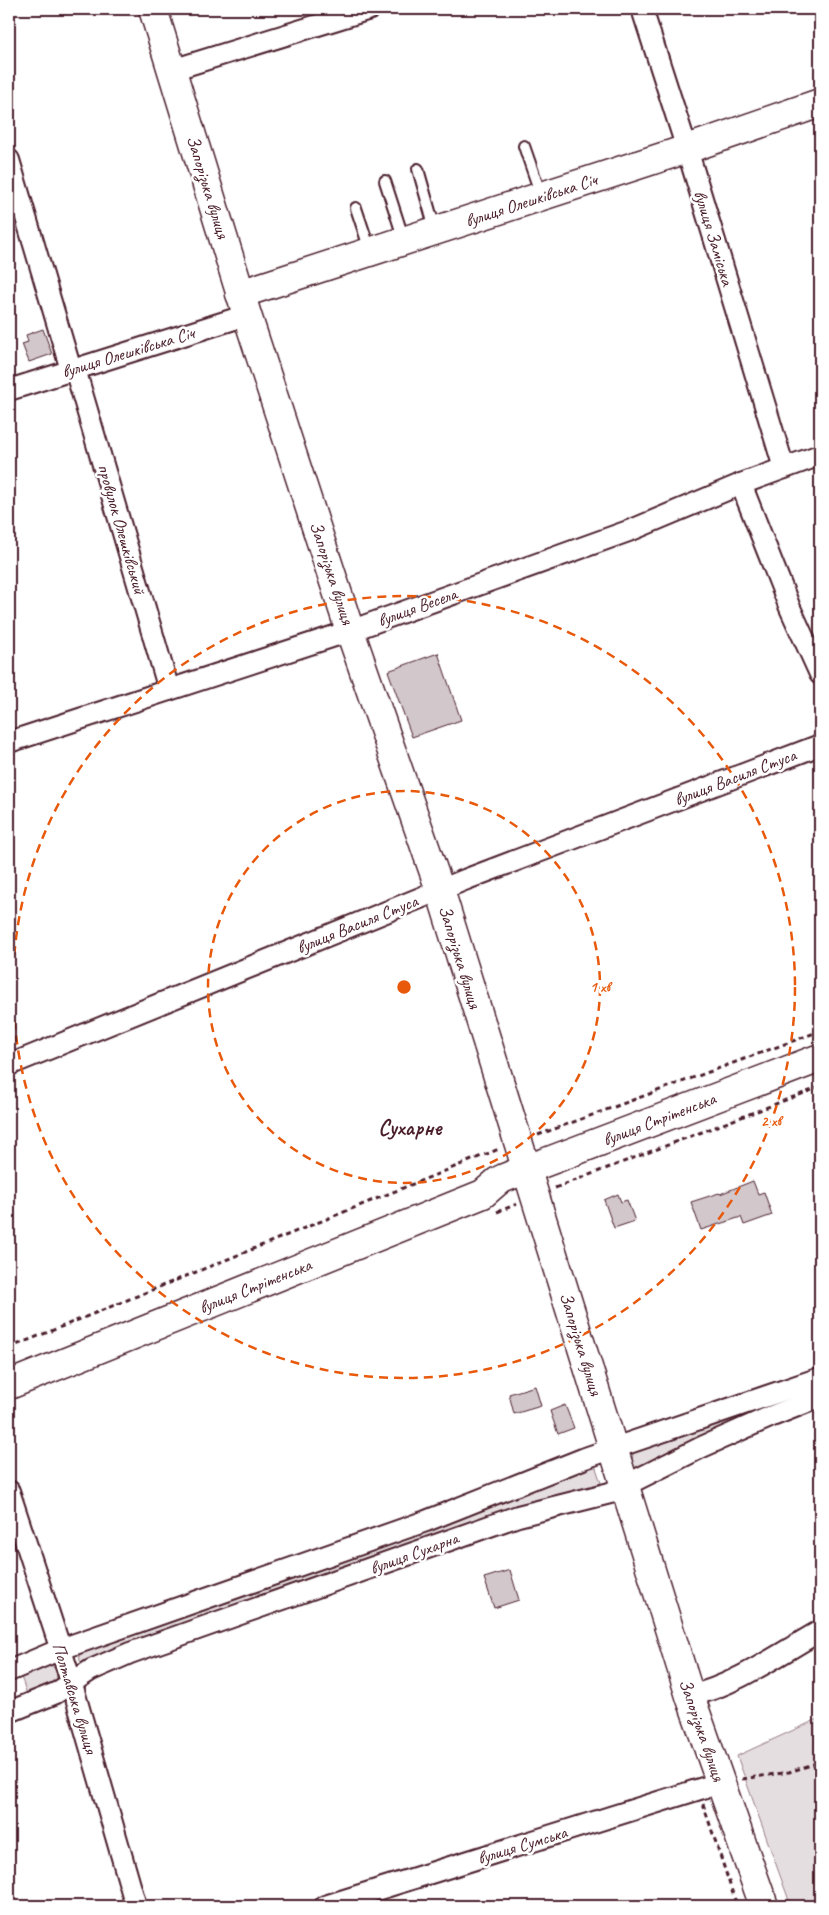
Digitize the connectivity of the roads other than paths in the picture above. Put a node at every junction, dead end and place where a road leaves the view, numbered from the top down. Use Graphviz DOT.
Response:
graph roads {
  1 [pos="153,9"];
  2 [pos="370,9"];
  3 [pos="642,9"];
  4 [pos="172,70"];
  5 [pos="820,103"];
  6 [pos="524,146"];
  7 [pos="687,149"];
  8 [pos="9,160"];
  9 [pos="418,169"];
  10 [pos="384,181"];
  11 [pos="542,196"];
  12 [pos="356,208"];
  13 [pos="436,230"];
  14 [pos="404,241"];
  15 [pos="370,251"];
  16 [pos="244,304"];
  17 [pos="73,370"];
  18 [pos="9,390"];
  19 [pos="820,455"];
  20 [pos="784,468"];
  21 [pos="742,484"];
  22 [pos="350,631"];
  23 [pos="820,674"];
  24 [pos="169,690"];
  25 [pos="9,742"];
  26 [pos="820,745"];
  27 [pos="440,890"];
  28 [pos="820,1058"];
  29 [pos="9,1065"];
  30 [pos="510,1176"];
  31 [pos="9,1367"];
  32 [pos="820,1379"];
  33 [pos="9,1385"];
  34 [pos="820,1397"];
  35 [pos="613,1448"];
  36 [pos="624,1486"];
  37 [pos="9,1491"];
  38 [pos="820,1631"];
  39 [pos="61,1649"];
  40 [pos="9,1671"];
  41 [pos="72,1684"];
  42 [pos="690,1696"];
  43 [pos="9,1712"];
  44 [pos="709,1786"];
  45 [pos="136,1906"];
  46 [pos="325,1906"];
  47 [pos="764,1906"];
  1 -- 4 [label="street, Запорізька вулиця"];
  2 -- 4 [label="street"];
  3 -- 7 [label="street, вулиця Заміська"];
  4 -- 16 [label="street, Запорізька вулиця"];
  5 -- 7 [label="street, вулиця Олешківська Січ"];
  6 -- 11 [label="lane"];
  7 -- 11 [label="street, вулиця Олешківська Січ"];
  7 -- 20 [label="street, вулиця Заміська"];
  8 -- 17 [label="street, провулок Олешківський"];
  9 -- 13 [label="lane"];
  10 -- 14 [label="lane"];
  11 -- 13 [label="street, вулиця Олешківська Січ"];
  12 -- 15 [label="lane"];
  13 -- 14 [label="street, вулиця Олешківська Січ"];
  14 -- 15 [label="street, вулиця Олешківська Січ"];
  15 -- 16 [label="street, вулиця Олешківська Січ"];
  16 -- 17 [label="street, вулиця Олешківська Січ"];
  16 -- 22 [label="street, Запорізька вулиця"];
  17 -- 18 [label="street, вулиця Олешківська Січ"];
  17 -- 24 [label="street, провулок Олешківський"];
  19 -- 20 [label="street, вулиця Весела"];
  20 -- 21 [label="street, вулиця Весела"];
  21 -- 22 [label="street, вулиця Весела"];
  21 -- 23 [label="street"];
  22 -- 24 [label="street, вулиця Весела"];
  22 -- 27 [label="street, Запорізька вулиця"];
  24 -- 25 [label="street, вулиця Весела"];
  26 -- 27 [label="street, вулиця Василя Стуса"];
  27 -- 29 [label="street, вулиця Василя Стуса"];
  27 -- 30 [label="street, Запорізька вулиця"];
  28 -- 30 [label="street, вулиця Стрітенська"];
  30 -- 31 [label="street, вулиця Стрітенська"];
  30 -- 33 [label="street, вулиця Стрітенська"];
  30 -- 35 [label="street, Запорізька вулиця"];
  32 -- 35 [label="street, вулиця Сухарна"];
  34 -- 36 [label="street, вулиця Сухарна"];
  35 -- 36 [label="street, Запорізька вулиця"];
  35 -- 39 [label="street, вулиця Сухарна"];
  36 -- 41 [label="street, вулиця Сухарна"];
  36 -- 42 [label="street, Запорізька вулиця"];
  37 -- 39 [label="street, Полтавська вулиця"];
  38 -- 42 [label="street"];
  39 -- 40 [label="street, вулиця Сухарна"];
  39 -- 41 [label="street, Полтавська вулиця"];
  41 -- 43 [label="street, вулиця Сухарна"];
  41 -- 45 [label="street, Полтавська вулиця"];
  42 -- 44 [label="street, Запорізька вулиця"];
  44 -- 46 [label="street, вулиця Сумська"];
  44 -- 47 [label="street, Запорізька вулиця"];
}
